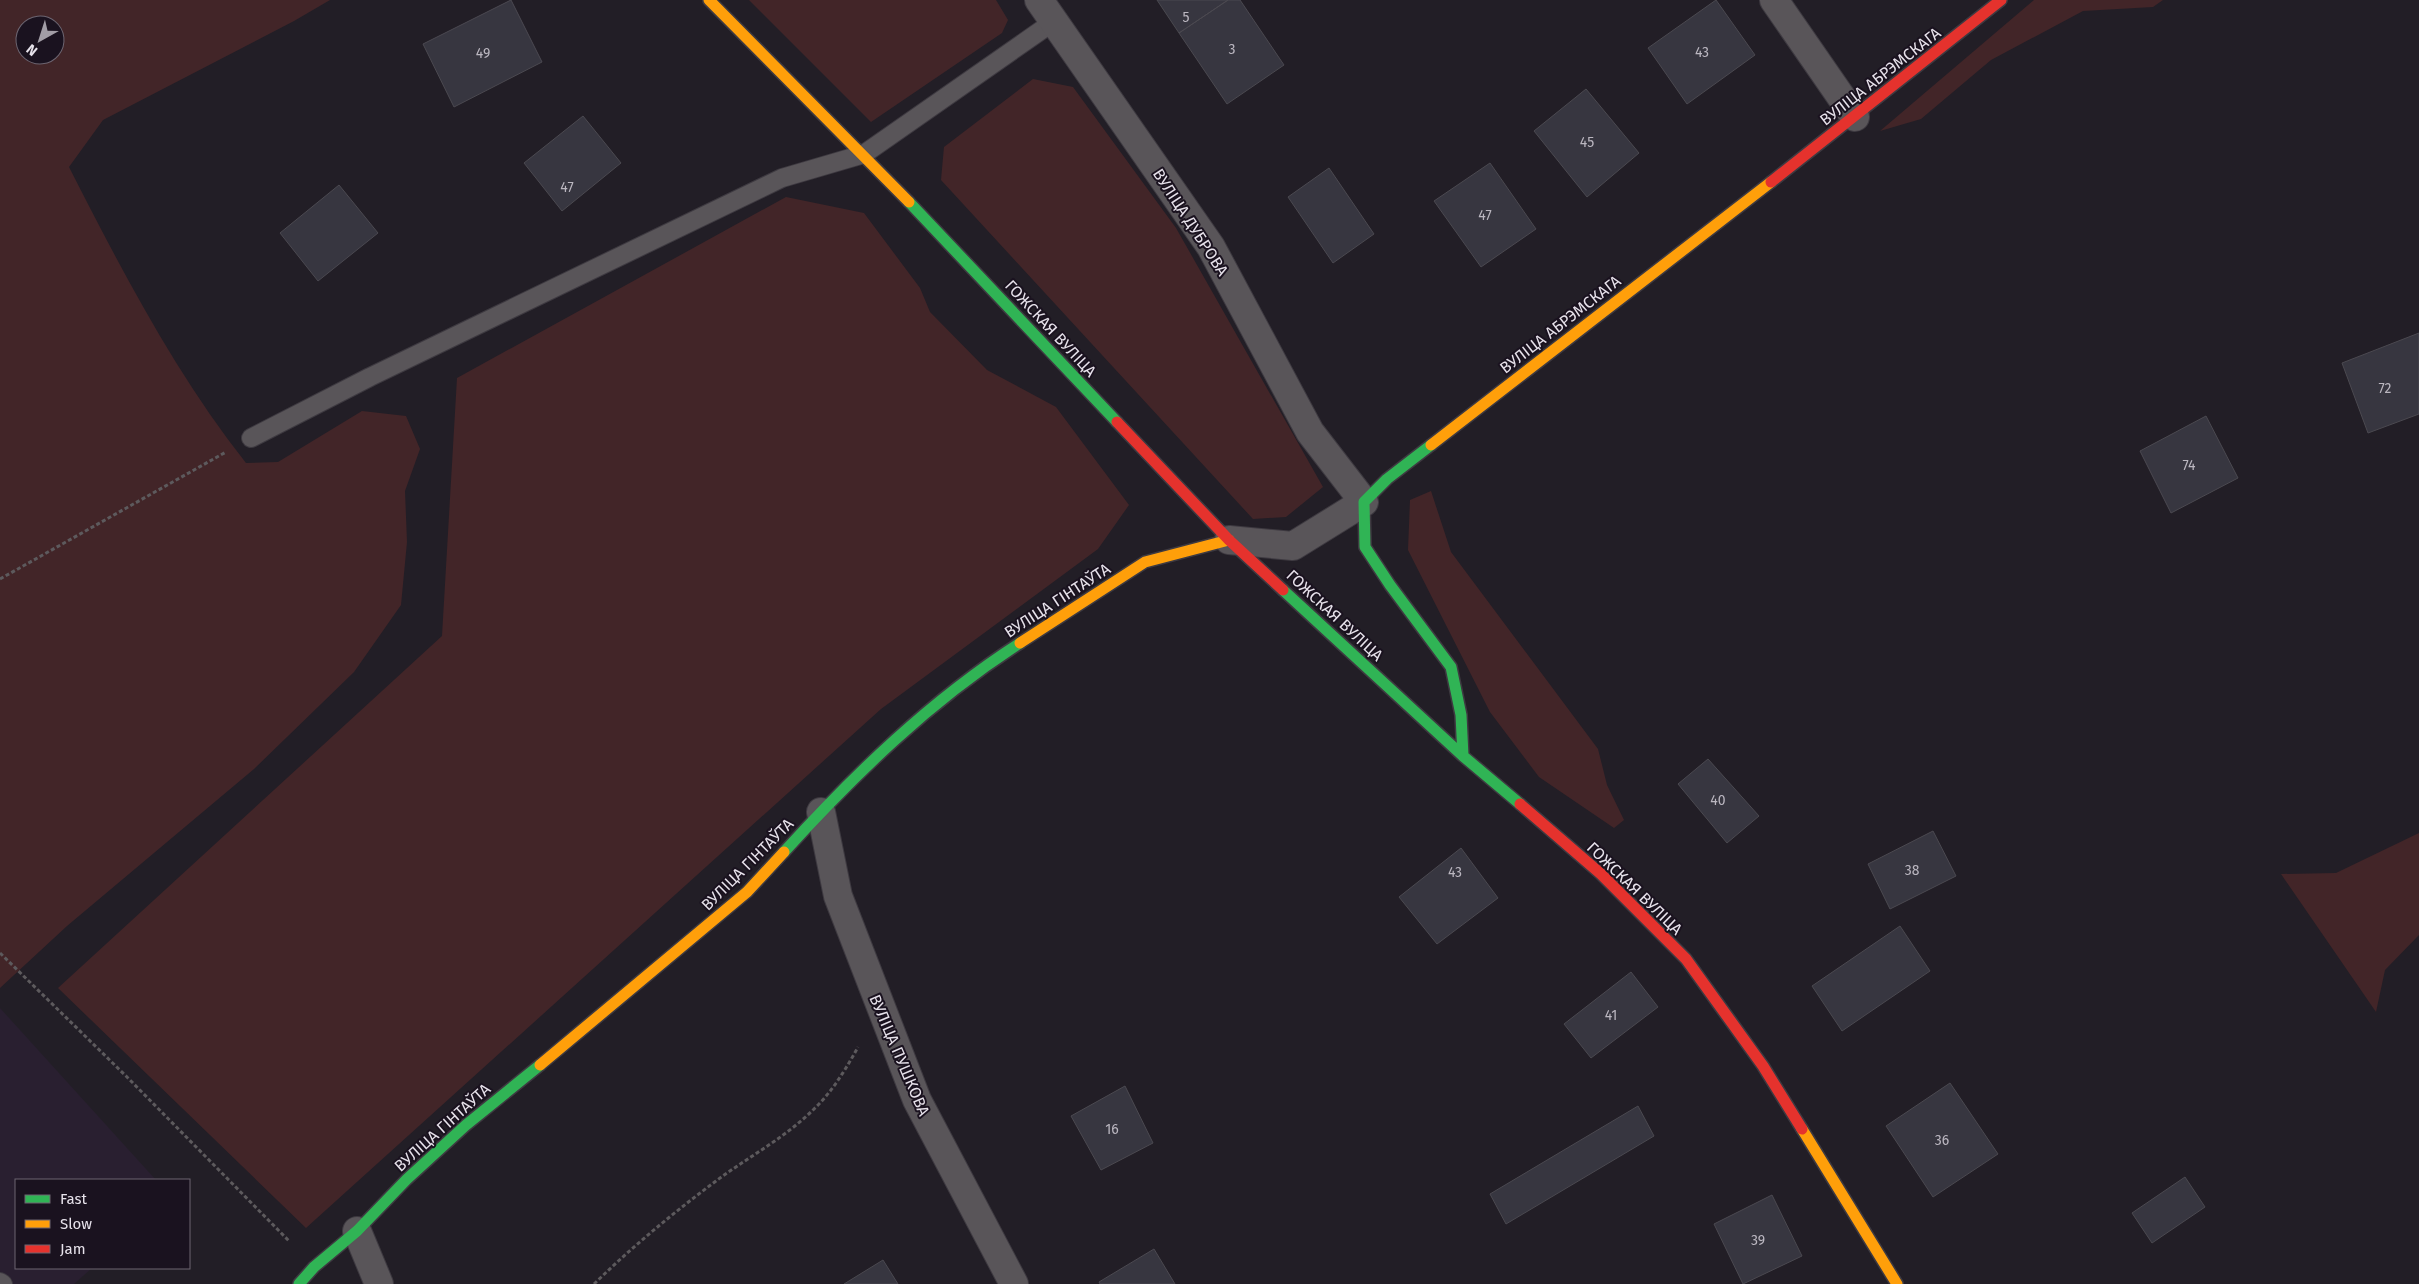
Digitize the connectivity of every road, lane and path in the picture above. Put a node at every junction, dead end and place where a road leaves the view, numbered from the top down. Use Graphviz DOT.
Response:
graph roads {
  1 [pos="709,0"];
  2 [pos="1774,0"];
  3 [pos="2001,0"];
  4 [pos="1046,11"];
  5 [pos="1855,117"];
  6 [pos="864,154"];
  7 [pos="251,438"];
  8 [pos="1364,502"];
  9 [pos="1229,540"];
  10 [pos="0,579"];
  11 [pos="1463,756"];
  12 [pos="821,812"];
  13 [pos="0,953"];
  14 [pos="880,1007"];
  15 [pos="358,1232"];
  16 [pos="314,1267"];
  17 [pos="299,1284"];
  18 [pos="379,1284"];
  19 [pos="594,1284"];
  20 [pos="1014,1284"];
  21 [pos="1897,1284"];
  1 -- 6 [label="street, ГОЖСКАЯ ВУЛІЦА"];
  2 -- 5 [label="street"];
  3 -- 5 [label="street, ВУЛІЦА АБРЭМСКАГА"];
  4 -- 6 [label="lane"];
  4 -- 8 [label="street, ВУЛІЦА ДУБРОВА"];
  5 -- 8 [label="street, ВУЛІЦА АБРЭМСКАГА"];
  6 -- 7 [label="lane"];
  6 -- 9 [label="street, ГОЖСКАЯ ВУЛІЦА"];
  7 -- 10 [label="path"];
  8 -- 9 [label="street"];
  8 -- 11 [label="street"];
  9 -- 11 [label="street, ГОЖСКАЯ ВУЛІЦА"];
  9 -- 12 [label="street, ВУЛІЦА ГІНТАЎТА"];
  11 -- 21 [label="street, ГОЖСКАЯ ВУЛІЦА"];
  12 -- 14 [label="street, ВУЛІЦА ПУШКОВА"];
  12 -- 15 [label="street, ВУЛІЦА ГІНТАЎТА"];
  13 -- 16 [label="path"];
  14 -- 19 [label="path"];
  14 -- 20 [label="street, ВУЛІЦА ПУШКОВА"];
  15 -- 16 [label="street, ВУЛІЦА ГІНТАЎТА"];
  15 -- 18 [label="street"];
  16 -- 17 [label="street, ВУЛІЦА ГІНТАЎТА"];
}
